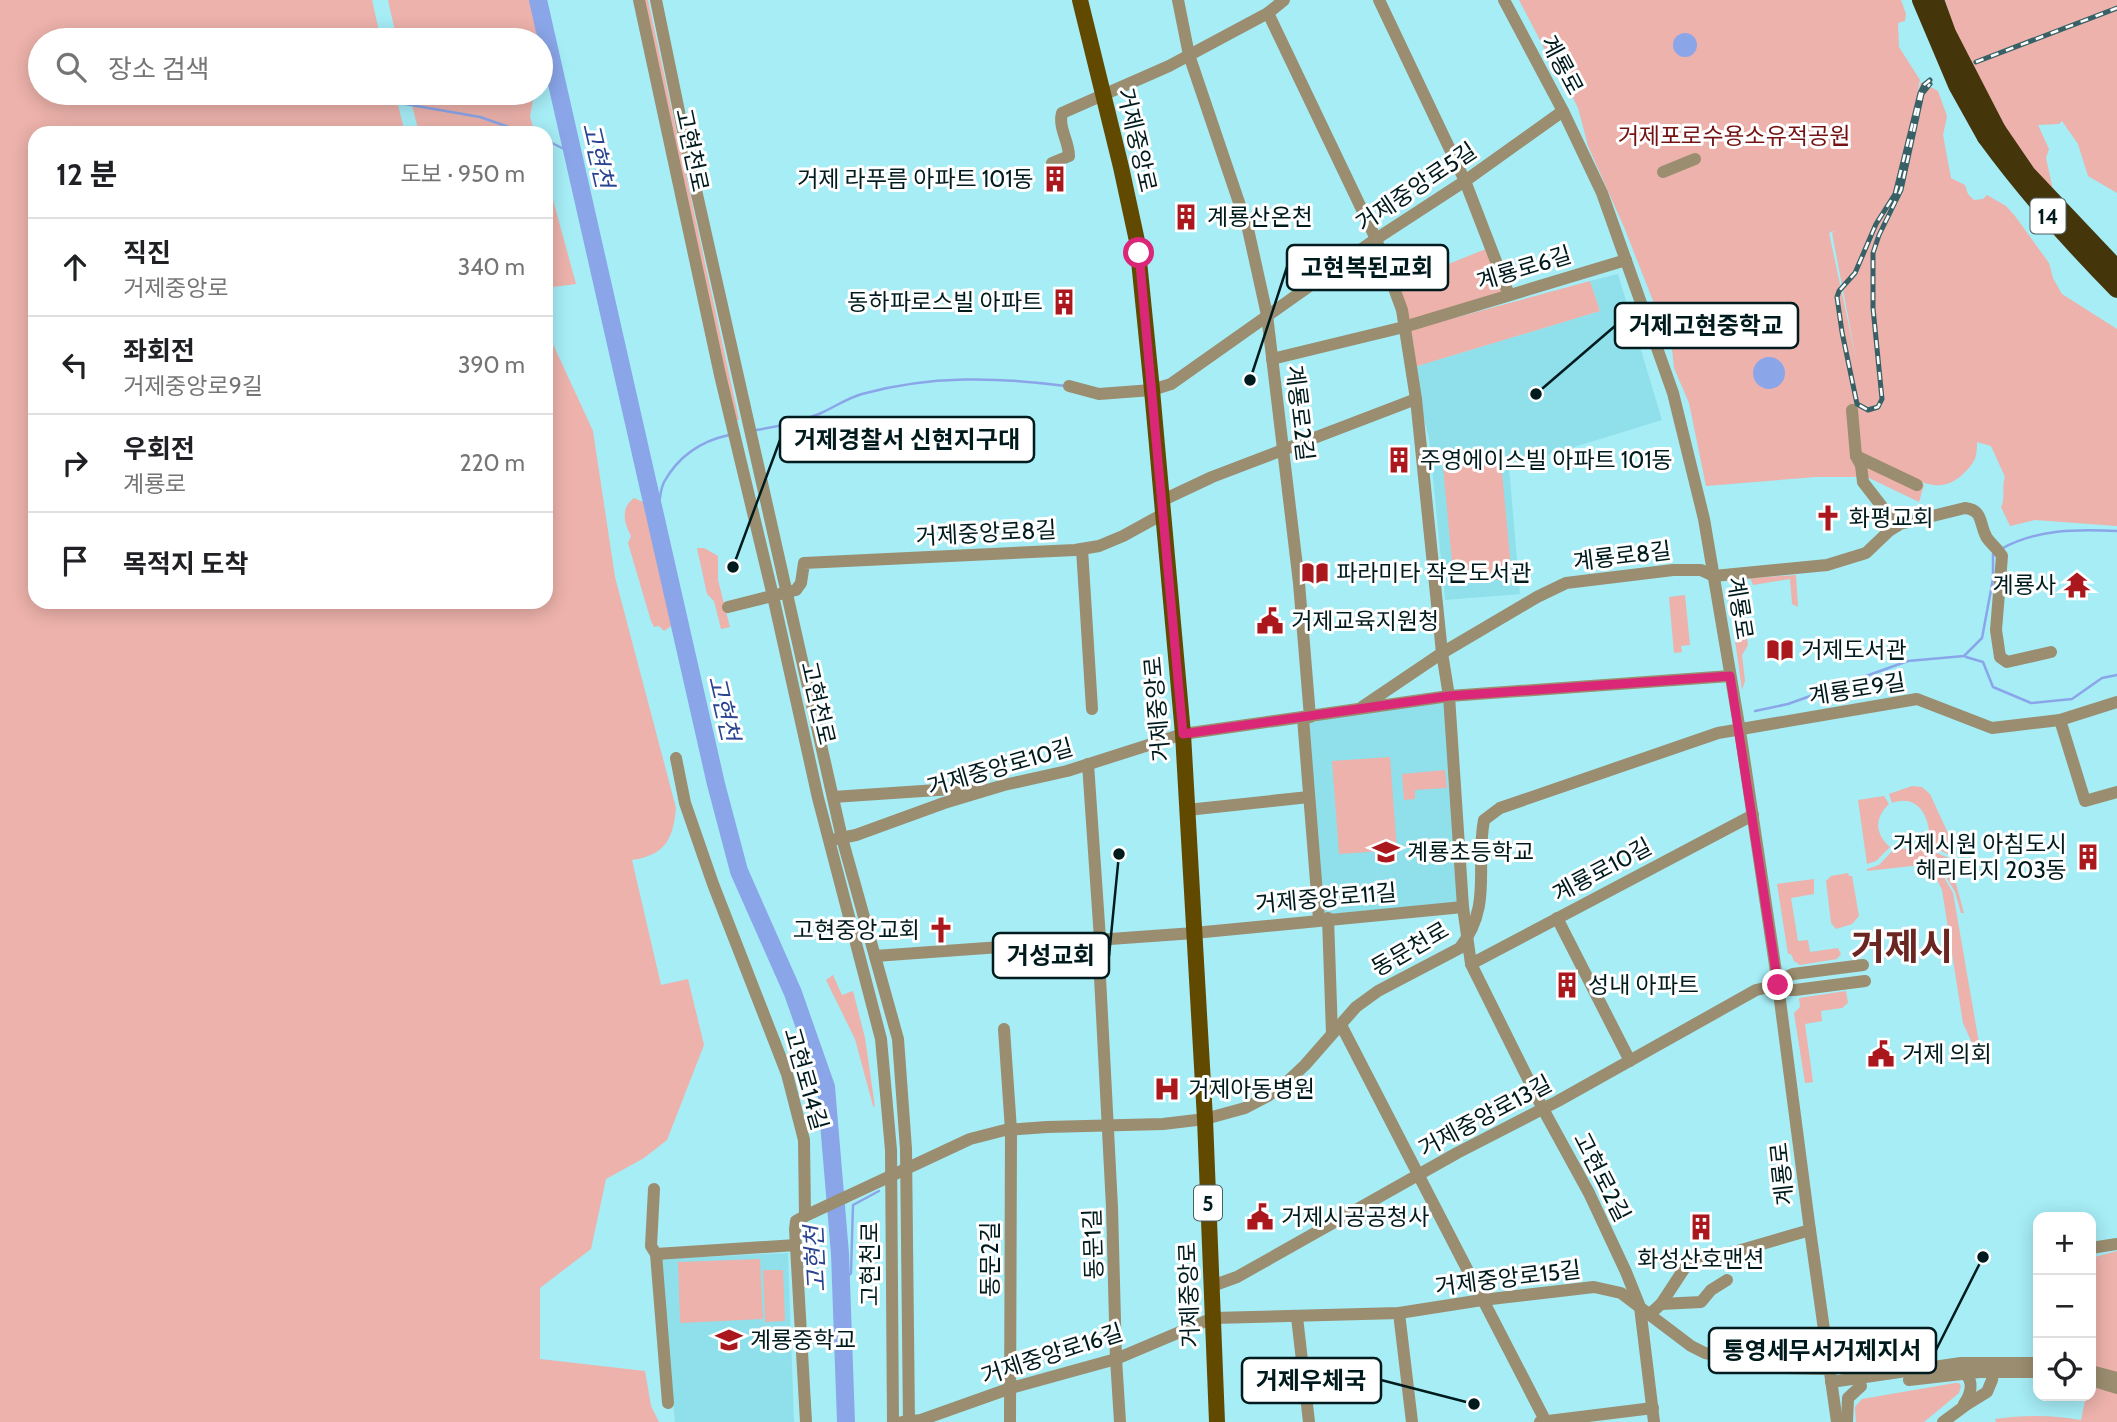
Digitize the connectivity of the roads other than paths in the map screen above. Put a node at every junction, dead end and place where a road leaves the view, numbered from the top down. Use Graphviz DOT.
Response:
graph roads {
  1 [pos="639,0"];
  2 [pos="656,0"];
  3 [pos="1080,0"];
  4 [pos="1178,0"];
  5 [pos="1284,0"];
  6 [pos="1379,0"];
  7 [pos="1504,0"];
  8 [pos="1922,0"];
  9 [pos="1935,0"];
  10 [pos="1268,13"];
  11 [pos="1189,55"];
  12 [pos="1104,94"];
  13 [pos="1563,111"];
  14 [pos="1991,134"];
  15 [pos="1695,159"];
  16 [pos="1052,163"];
  17 [pos="1663,172"];
  18 [pos="1465,181"];
  19 [pos="1376,239"];
  20 [pos="1626,260"];
  21 [pos="2117,268"];
  22 [pos="2117,289"];
  23 [pos="1509,295"];
  24 [pos="1267,315"];
  25 [pos="1404,327"];
  26 [pos="1272,359"];
  27 [pos="1069,386"];
  28 [pos="1152,390"];
  29 [pos="1416,399"];
  30 [pos="1852,410"];
  31 [pos="1283,449"];
  32 [pos="1856,456"];
  33 [pos="1917,485"];
  34 [pos="1162,508"];
  35 [pos="1897,526"];
  36 [pos="1082,549"];
  37 [pos="1714,576"];
  38 [pos="779,595"];
  39 [pos="728,607"];
  40 [pos="2051,652"];
  41 [pos="1442,653"];
  42 [pos="1730,676"];
  43 [pos="1449,696"];
  44 [pos="2117,702"];
  45 [pos="1091,709"];
  46 [pos="1359,709"];
  47 [pos="1307,717"];
  48 [pos="2060,720"];
  49 [pos="1740,731"];
  50 [pos="1183,734"];
  51 [pos="676,758"];
  52 [pos="1088,764"];
  53 [pos="1004,785"];
  54 [pos="2117,792"];
  55 [pos="833,797"];
  56 [pos="1309,797"];
  57 [pos="1187,810"];
  58 [pos="1753,815"];
  59 [pos="835,839"];
  60 [pos="1463,907"];
  61 [pos="1558,918"];
  62 [pos="1323,919"];
  63 [pos="1194,933"];
  64 [pos="1099,939"];
  65 [pos="1468,939"];
  66 [pos="875,956"];
  67 [pos="1471,964"];
  68 [pos="1863,965"];
  69 [pos="1865,981"];
  70 [pos="1778,985"];
  71 [pos="1004,1029"];
  72 [pos="1336,1029"];
  73 [pos="1630,1061"];
  74 [pos="1543,1109"];
  75 [pos="1205,1119"];
  76 [pos="1108,1127"];
  77 [pos="1011,1130"];
  78 [pos="906,1167"];
  79 [pos="1420,1175"];
  80 [pos="886,1178"];
  81 [pos="654,1189"];
  82 [pos="805,1216"];
  83 [pos="1810,1230"];
  84 [pos="2117,1244"];
  85 [pos="796,1245"];
  86 [pos="2096,1247"];
  87 [pos="656,1254"];
  88 [pos="1727,1280"];
  89 [pos="1212,1286"];
  90 [pos="1482,1300"];
  91 [pos="1661,1304"];
  92 [pos="1645,1311"];
  93 [pos="1399,1313"];
  94 [pos="1297,1317"];
  95 [pos="1213,1318"];
  96 [pos="1828,1355"];
  97 [pos="1116,1359"];
  98 [pos="2033,1363"];
  99 [pos="1993,1371"];
  100 [pos="2033,1372"];
  101 [pos="2096,1372"];
  102 [pos="1965,1373"];
  103 [pos="2117,1378"];
  104 [pos="1831,1380"];
  105 [pos="1861,1382"];
  106 [pos="2096,1382"];
  107 [pos="1011,1388"];
  108 [pos="2117,1388"];
  109 [pos="668,1403"];
  110 [pos="1962,1407"];
  111 [pos="1653,1408"];
  112 [pos="936,1419"];
  113 [pos="806,1422"];
  114 [pos="893,1422"];
  115 [pos="902,1422"];
  116 [pos="909,1422"];
  117 [pos="1010,1422"];
  118 [pos="1120,1422"];
  119 [pos="1217,1422"];
  120 [pos="1309,1422"];
  121 [pos="1412,1422"];
  122 [pos="1544,1422"];
  123 [pos="1654,1422"];
  124 [pos="1837,1422"];
  125 [pos="1847,1422"];
  126 [pos="1943,1422"];
  1 -- 38 [label="street, 고현천로"];
  2 -- 38 [label="street, 고현천로"];
  3 -- 12 [label="main road, 거제중앙로 / 5"];
  4 -- 11 [label="street, 계룡로2길"];
  5 -- 10 [label="street"];
  6 -- 18 [label="street"];
  7 -- 13 [label="street, 계룡로"];
  8 -- 14 [label="highway, 14, bridge"];
  9 -- 14 [label="highway, 14, bridge"];
  10 -- 11 [label="street"];
  10 -- 19 [label="street, 고현로2길"];
  11 -- 12 [label="street"];
  11 -- 24 [label="street, 계룡로2길"];
  12 -- 16 [label="street"];
  12 -- 28 [label="main road, 거제중앙로 / 5"];
  13 -- 18 [label="street, 거제중앙로5길"];
  13 -- 20 [label="street, 계룡로"];
  14 -- 21 [label="highway, 14"];
  14 -- 22 [label="highway, 14"];
  15 -- 17 [label="street"];
  18 -- 19 [label="street, 거제중앙로5길"];
  18 -- 23 [label="street"];
  19 -- 24 [label="street, 거제중앙로5길"];
  19 -- 25 [label="street, 고현로2길"];
  20 -- 23 [label="street, 계룡로6길"];
  20 -- 37 [label="street, 계룡로"];
  23 -- 25 [label="street, 계룡로6길"];
  24 -- 26 [label="street, 계룡로2길"];
  24 -- 28 [label="street, 거제중앙로5길"];
  25 -- 26 [label="street, 계룡로6길"];
  25 -- 29 [label="street, 고현로2길"];
  26 -- 31 [label="street, 계룡로2길"];
  27 -- 28 [label="street"];
  28 -- 34 [label="main road, 거제중앙로 / 5"];
  29 -- 31 [label="street, 거제중앙로8길"];
  29 -- 41 [label="street, 고현로2길"];
  30 -- 32 [label="street"];
  31 -- 34 [label="street, 거제중앙로8길"];
  31 -- 47 [label="street, 계룡로2길"];
  32 -- 33 [label="street"];
  32 -- 35 [label="street"];
  34 -- 36 [label="street, 거제중앙로8길"];
  34 -- 50 [label="main road, 거제중앙로 / 5"];
  35 -- 37 [label="street, 계룡로8길"];
  35 -- 40 [label="street"];
  36 -- 38 [label="street, 거제중앙로8길"];
  36 -- 45 [label="street"];
  37 -- 41 [label="street, 계룡로8길"];
  37 -- 42 [label="street, 계룡로"];
  38 -- 39 [label="street"];
  38 -- 55 [label="street, 고현천로"];
  38 -- 59 [label="street, 고현천로"];
  41 -- 43 [label="street, 고현로2길"];
  41 -- 46 [label="street, 계룡로8길"];
  42 -- 43 [label="street, 거제중앙로10길"];
  42 -- 49 [label="street, 계룡로"];
  43 -- 46 [label="street, 거제중앙로10길"];
  43 -- 60 [label="street, 고현로2길"];
  44 -- 48 [label="street, 계룡로9길"];
  46 -- 47 [label="street, 거제중앙로10길"];
  47 -- 50 [label="street, 거제중앙로10길"];
  47 -- 56 [label="street, 계룡로2길"];
  48 -- 49 [label="street, 계룡로9길"];
  48 -- 54 [label="street"];
  49 -- 58 [label="street, 계룡로"];
  49 -- 65 [label="street, 동문천로"];
  50 -- 52 [label="street, 거제중앙로10길"];
  50 -- 57 [label="main road, 거제중앙로 / 5"];
  51 -- 82 [label="street, 고현로14길"];
  52 -- 53 [label="street, 거제중앙로10길"];
  52 -- 64 [label="street"];
  53 -- 55 [label="street"];
  53 -- 59 [label="street, 거제중앙로10길"];
  55 -- 59 [label="street, 고현천로"];
  56 -- 57 [label="street"];
  56 -- 62 [label="street, 계룡로2길"];
  57 -- 63 [label="main road, 거제중앙로 / 5"];
  58 -- 61 [label="street, 계룡로10길"];
  58 -- 70 [label="street, 계룡로"];
  59 -- 66 [label="street, 고현천로"];
  59 -- 80 [label="street, 고현천로"];
  60 -- 62 [label="street, 거제중앙로11길"];
  60 -- 65 [label="street, 고현로2길"];
  61 -- 67 [label="street, 계룡로10길"];
  61 -- 73 [label="street"];
  62 -- 63 [label="street, 거제중앙로11길"];
  62 -- 72 [label="street, 계룡로2길"];
  63 -- 64 [label="street, 거제중앙로11길"];
  63 -- 75 [label="main road, 거제중앙로 / 5"];
  64 -- 66 [label="street, 거제중앙로11길"];
  64 -- 76 [label="street"];
  65 -- 67 [label="street, 고현로2길"];
  65 -- 72 [label="street, 동문천로"];
  66 -- 78 [label="street, 고현천로"];
  67 -- 74 [label="street, 고현로2길"];
  68 -- 70 [label="street, 거제중앙로13길"];
  69 -- 70 [label="street"];
  70 -- 73 [label="street, 거제중앙로13길"];
  70 -- 83 [label="street, 계룡로"];
  71 -- 77 [label="street"];
  72 -- 75 [label="street, 동문천로"];
  72 -- 79 [label="street"];
  73 -- 74 [label="street, 거제중앙로13길"];
  74 -- 79 [label="street, 거제중앙로13길"];
  74 -- 92 [label="street, 고현로2길"];
  75 -- 76 [label="street, 동문천로"];
  75 -- 89 [label="main road, 거제중앙로 / 5"];
  76 -- 77 [label="street, 동문천로"];
  76 -- 97 [label="street, 동문1길"];
  77 -- 78 [label="street, 동문천로"];
  77 -- 107 [label="street, 동문2길"];
  78 -- 80 [label="street, 동문천로"];
  78 -- 116 [label="street, 고현천로"];
  79 -- 89 [label="street, 거제중앙로13길"];
  79 -- 90 [label="street"];
  80 -- 82 [label="street, 동문천로"];
  80 -- 114 [label="street, 고현천로"];
  81 -- 87 [label="street"];
  82 -- 85 [label="street, 고현로14길"];
  83 -- 91 [label="street"];
  83 -- 96 [label="street, 계룡로"];
  84 -- 86 [label="street"];
  85 -- 87 [label="street"];
  85 -- 113 [label="street, 고현로14길"];
  87 -- 109 [label="street"];
  88 -- 91 [label="street"];
  89 -- 95 [label="main road, 거제중앙로 / 5"];
  90 -- 92 [label="street, 거제중앙로15길"];
  90 -- 93 [label="street, 거제중앙로15길"];
  90 -- 122 [label="street"];
  91 -- 92 [label="street"];
  92 -- 104 [label="street, 거제중앙로15길"];
  92 -- 111 [label="street, 고현로2길"];
  93 -- 94 [label="street, 거제중앙로15길"];
  93 -- 121 [label="street"];
  94 -- 95 [label="street, 거제중앙로15길"];
  94 -- 120 [label="street"];
  95 -- 97 [label="street, 거제중앙로16길"];
  95 -- 119 [label="main road, 거제중앙로 / 5"];
  96 -- 104 [label="street, 계룡로"];
  96 -- 105 [label="street"];
  97 -- 107 [label="street, 거제중앙로16길"];
  97 -- 118 [label="street, 동문1길"];
  98 -- 105 [label="street"];
  99 -- 100 [label="street"];
  99 -- 102 [label="street"];
  99 -- 110 [label="street"];
  101 -- 103 [label="street"];
  102 -- 105 [label="street"];
  102 -- 110 [label="street"];
  104 -- 105 [label="street, 거제중앙로15길"];
  104 -- 124 [label="street, 계룡로"];
  105 -- 125 [label="street"];
  106 -- 108 [label="street"];
  107 -- 112 [label="street, 거제중앙로16길"];
  107 -- 117 [label="street, 동문2길"];
  110 -- 126 [label="street"];
  111 -- 122 [label="street"];
  111 -- 123 [label="street, 고현로2길"];
  112 -- 116 [label="street, 거제중앙로16길"];
  115 -- 116 [label="street, 거제중앙로16길"];
}
